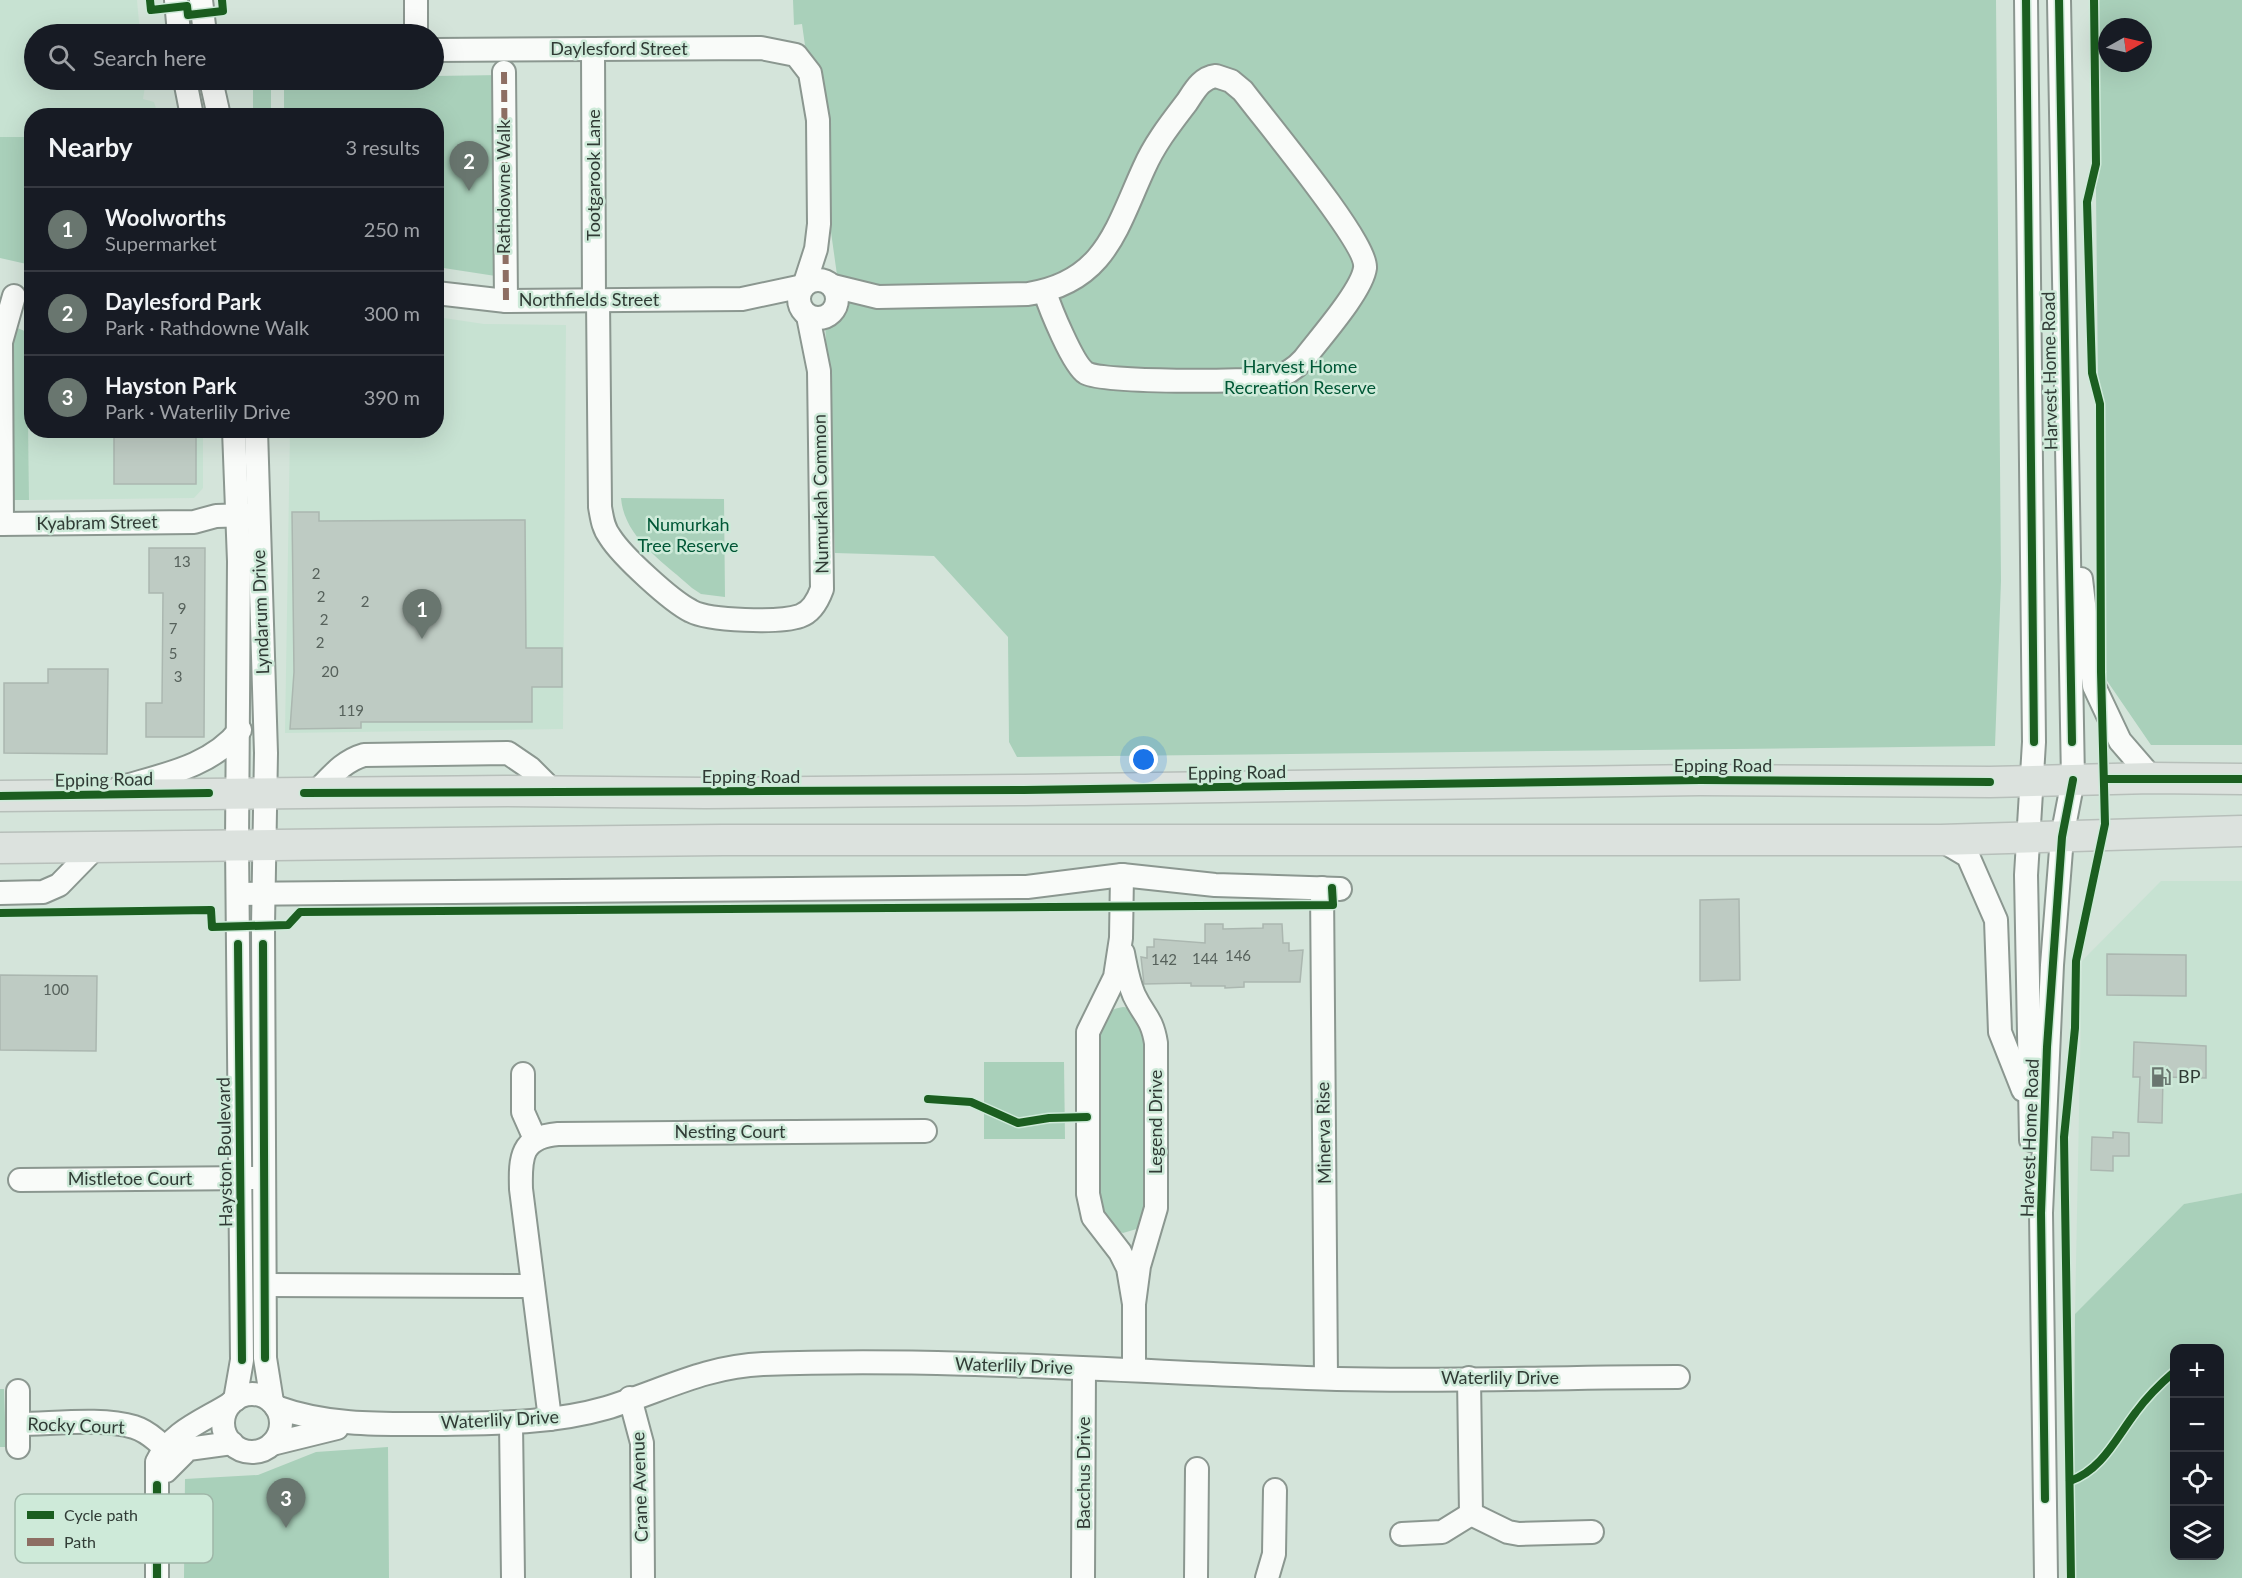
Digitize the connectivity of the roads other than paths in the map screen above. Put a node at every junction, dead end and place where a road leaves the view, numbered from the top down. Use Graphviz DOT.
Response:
graph roads {
  1 [pos="176,0"];
  2 [pos="201,0"];
  3 [pos="416,0"];
  4 [pos="2026,0"];
  5 [pos="2059,0"];
  6 [pos="178,24"];
  7 [pos="204,24"];
  8 [pos="416,24"];
  9 [pos="444,50"];
  10 [pos="593,50"];
  11 [pos="504,72"];
  12 [pos="187,90"];
  13 [pos="213,90"];
  14 [pos="190,108"];
  15 [pos="217,108"];
  16 [pos="819,224"];
  17 [pos="804,285"];
  18 [pos="831,285"];
  19 [pos="1045,292"];
  20 [pos="444,294"];
  21 [pos="878,297"];
  22 [pos="15,298"];
  23 [pos="742,299"];
  24 [pos="596,300"];
  25 [pos="506,301"];
  26 [pos="818,314"];
  27 [pos="235,438"];
  28 [pos="255,438"];
  29 [pos="2066,456"];
  30 [pos="246,521"];
  31 [pos="1,524"];
  32 [pos="240,730"];
  33 [pos="2152,778"];
  34 [pos="2242,779"];
  35 [pos="2073,780"];
  36 [pos="2031,781"];
  37 [pos="252,793"];
  38 [pos="0,796"];
  39 [pos="95,796"];
  40 [pos="2242,831"];
  41 [pos="2062,837"];
  42 [pos="2028,838"];
  43 [pos="1941,840"];
  44 [pos="251,844"];
  45 [pos="97,846"];
  46 [pos="0,848"];
  47 [pos="1122,875"];
  48 [pos="263,892"];
  49 [pos="0,893"];
  50 [pos="238,894"];
  51 [pos="1121,938"];
  52 [pos="1099,1011"];
  53 [pos="1146,1012"];
  54 [pos="523,1074"];
  55 [pos="2029,1105"];
  56 [pos="925,1131"];
  57 [pos="536,1139"];
  58 [pos="265,1178"];
  59 [pos="241,1179"];
  60 [pos="20,1180"];
  61 [pos="2041,1213"];
  62 [pos="1149,1234"];
  63 [pos="1106,1237"];
  64 [pos="265,1285"];
  65 [pos="533,1286"];
  66 [pos="1134,1304"];
  67 [pos="1084,1369"];
  68 [pos="1134,1370"];
  69 [pos="1678,1377"];
  70 [pos="1326,1378"];
  71 [pos="1469,1378"];
  72 [pos="18,1391"];
  73 [pos="630,1398"];
  74 [pos="233,1402"];
  75 [pos="274,1404"];
  76 [pos="550,1419"];
  77 [pos="511,1423"];
  78 [pos="18,1424"];
  79 [pos="359,1424"];
  80 [pos="232,1443"];
  81 [pos="272,1444"];
  82 [pos="18,1447"];
  83 [pos="169,1453"];
  84 [pos="1197,1469"];
  85 [pos="1275,1490"];
  86 [pos="157,1494"];
  87 [pos="1471,1514"];
  88 [pos="1592,1532"];
  89 [pos="1402,1534"];
  90 [pos="513,1578"];
  91 [pos="643,1578"];
  92 [pos="1083,1578"];
  93 [pos="1196,1578"];
  94 [pos="1267,1578"];
  95 [pos="2046,1578"];
  1 -- 6 [label="street"];
  2 -- 7 [label="street"];
  3 -- 8 [label="street"];
  4 -- 36 [label="street, Harvest Home Road"];
  5 -- 29 [label="street, Harvest Home Road"];
  9 -- 10 [label="street, Daylesford Street"];
  10 -- 16 [label="street, Daylesford Street"];
  10 -- 24 [label="street, Tootgarook Lane"];
  11 -- 25 [label="street, Rathdowne Walk"];
  12 -- 14 [label="street"];
  13 -- 15 [label="street"];
  16 -- 17 [label="street"];
  16 -- 18 [label="street"];
  17 -- 18 [label="street"];
  17 -- 23 [label="street, Northfields Street"];
  17 -- 26 [label="street"];
  18 -- 21 [label="street"];
  18 -- 26 [label="street"];
  19 -- 19 [label="street"];
  19 -- 21 [label="street"];
  20 -- 25 [label="street, Northfields Street"];
  21 -- 26 [label="street"];
  22 -- 31 [label="street"];
  23 -- 24 [label="street, Northfields Street"];
  23 -- 26 [label="street, Northfields Street"];
  24 -- 25 [label="street, Northfields Street"];
  24 -- 26 [label="street, Numurkah Common"];
  27 -- 30 [label="street, Lyndarum Drive"];
  28 -- 30 [label="street, Lyndarum Drive"];
  29 -- 33 [label="street"];
  29 -- 35 [label="street, Harvest Home Road"];
  30 -- 31 [label="street, Kyabram Street"];
  30 -- 32 [label="street, Lyndarum Drive"];
  30 -- 37 [label="street, Lyndarum Drive"];
  32 -- 37 [label="street, Lyndarum Drive"];
  32 -- 39 [label="street"];
  33 -- 34 [label="main road, Epping Road"];
  33 -- 35 [label="main road, Epping Road"];
  35 -- 36 [label="main road, Epping Road"];
  35 -- 41 [label="street, Harvest Home Road"];
  36 -- 37 [label="main road, Epping Road"];
  36 -- 42 [label="street, Harvest Home Road"];
  37 -- 39 [label="main road, Epping Road"];
  37 -- 44 [label="street, Hayston Boulevard"];
  38 -- 39 [label="main road, Epping Road"];
  40 -- 41 [label="main road"];
  41 -- 42 [label="main road"];
  41 -- 61 [label="street, Harvest Home Road"];
  42 -- 43 [label="main road"];
  42 -- 55 [label="street, Harvest Home Road"];
  43 -- 44 [label="main road"];
  43 -- 55 [label="street"];
  44 -- 45 [label="main road"];
  44 -- 48 [label="street, Hayston Boulevard"];
  44 -- 50 [label="street, Hayston Boulevard"];
  45 -- 46 [label="main road"];
  45 -- 49 [label="street"];
  47 -- 48 [label="street"];
  47 -- 51 [label="street, Legend Drive"];
  47 -- 70 [label="street, Minerva Rise"];
  48 -- 50 [label="street"];
  48 -- 58 [label="street, Hayston Boulevard"];
  50 -- 59 [label="street, Hayston Boulevard"];
  51 -- 52 [label="street, Legend Drive"];
  51 -- 53 [label="street, Legend Drive"];
  52 -- 53 [label="street"];
  52 -- 63 [label="street, Legend Drive"];
  53 -- 62 [label="street, Legend Drive"];
  54 -- 57 [label="street"];
  55 -- 61 [label="street, Harvest Home Road"];
  56 -- 57 [label="street, Nesting Court"];
  57 -- 65 [label="street"];
  58 -- 59 [label="street, Mistletoe Court"];
  58 -- 64 [label="street, Hayston Boulevard"];
  59 -- 60 [label="street, Mistletoe Court"];
  59 -- 74 [label="street, Hayston Boulevard"];
  61 -- 95 [label="street, Harvest Home Road"];
  62 -- 63 [label="street"];
  62 -- 66 [label="street, Legend Drive"];
  63 -- 66 [label="street, Legend Drive"];
  64 -- 65 [label="street"];
  64 -- 75 [label="street, Hayston Boulevard"];
  65 -- 76 [label="street"];
  66 -- 68 [label="street, Legend Drive"];
  67 -- 68 [label="street, Waterlily Drive"];
  67 -- 73 [label="street, Waterlily Drive"];
  67 -- 92 [label="street, Bacchus Drive"];
  68 -- 70 [label="street, Waterlily Drive"];
  69 -- 71 [label="street, Waterlily Drive"];
  70 -- 71 [label="street, Waterlily Drive"];
  71 -- 87 [label="street"];
  72 -- 78 [label="street, Rocky Court"];
  73 -- 76 [label="street, Waterlily Drive"];
  73 -- 91 [label="street, Crane Avenue"];
  74 -- 75 [label="street"];
  74 -- 80 [label="street"];
  74 -- 83 [label="street"];
  75 -- 79 [label="street, Waterlily Drive"];
  75 -- 81 [label="street"];
  76 -- 77 [label="street, Waterlily Drive"];
  77 -- 79 [label="street, Waterlily Drive"];
  77 -- 90 [label="street"];
  78 -- 82 [label="street, Rocky Court"];
  78 -- 83 [label="street, Rocky Court"];
  79 -- 81 [label="street, Waterlily Drive"];
  80 -- 81 [label="street"];
  80 -- 83 [label="street"];
  83 -- 86 [label="street"];
  84 -- 93 [label="street"];
  85 -- 94 [label="street"];
  87 -- 88 [label="street"];
  87 -- 89 [label="street"];
}
